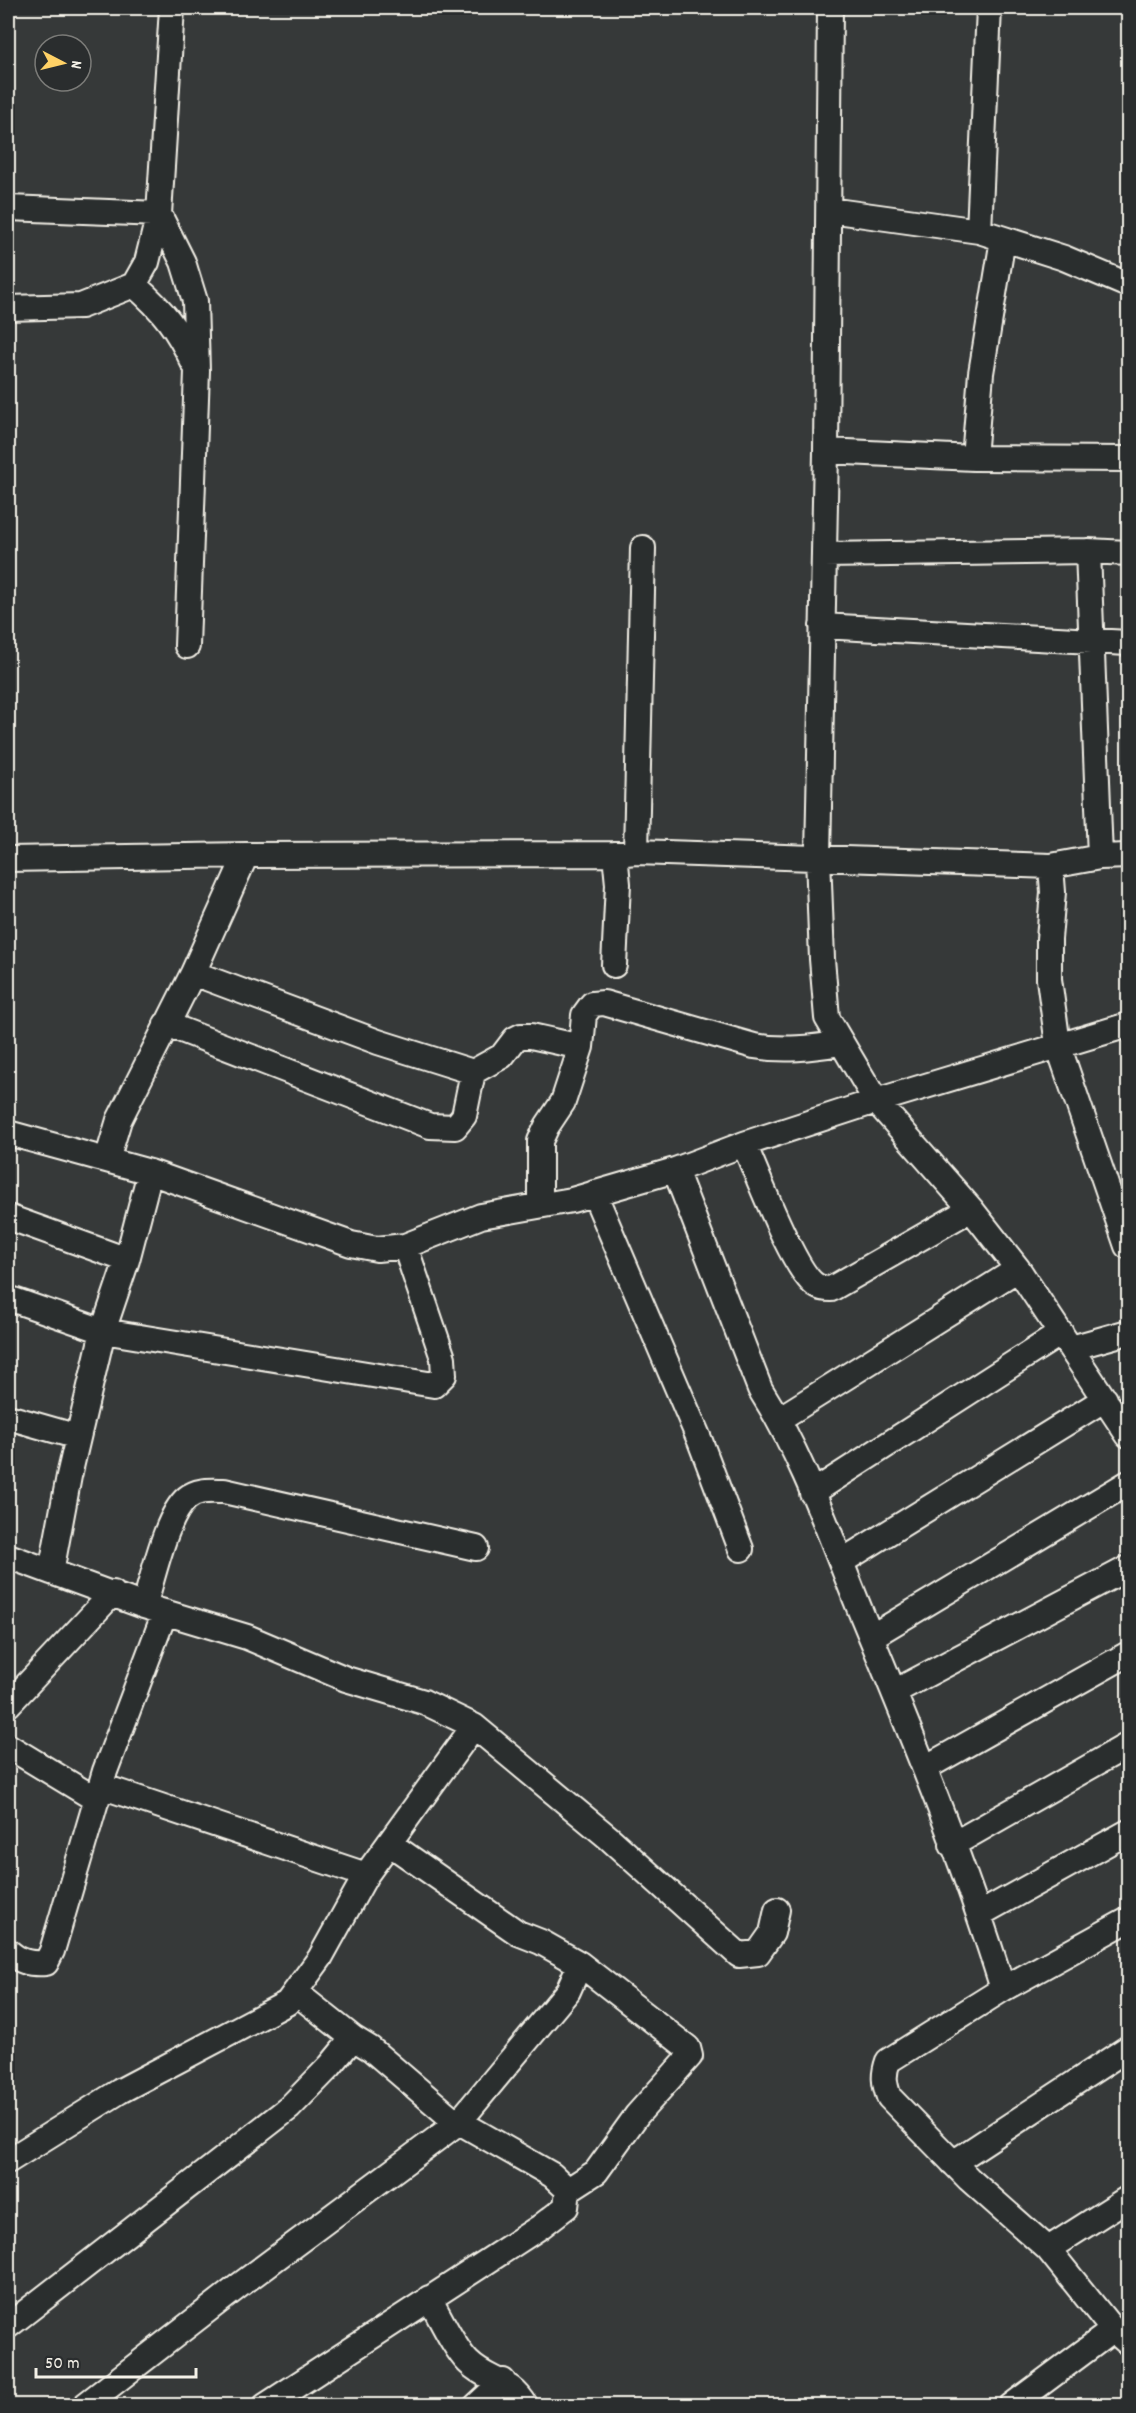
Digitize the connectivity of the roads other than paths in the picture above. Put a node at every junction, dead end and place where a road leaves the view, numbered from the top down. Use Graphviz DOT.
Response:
graph roads {
  1 [pos="172,8"];
  2 [pos="830,8"];
  3 [pos="989,8"];
  4 [pos="8,208"];
  5 [pos="829,210"];
  6 [pos="159,214"];
  7 [pos="979,231"];
  8 [pos="1003,239"];
  9 [pos="134,285"];
  10 [pos="1128,285"];
  11 [pos="8,308"];
  12 [pos="197,371"];
  13 [pos="826,451"];
  14 [pos="974,458"];
  15 [pos="1128,459"];
  16 [pos="643,548"];
  17 [pos="1088,551"];
  18 [pos="1128,553"];
  19 [pos="824,555"];
  20 [pos="822,626"];
  21 [pos="1092,640"];
  22 [pos="1128,643"];
  23 [pos="187,646"];
  24 [pos="626,853"];
  25 [pos="246,855"];
  26 [pos="818,856"];
  27 [pos="1128,856"];
  28 [pos="1100,857"];
  29 [pos="8,860"];
  30 [pos="1051,866"];
  31 [pos="614,965"];
  32 [pos="193,973"];
  33 [pos="166,1024"];
  34 [pos="1128,1025"];
  35 [pos="840,1043"];
  36 [pos="1058,1045"];
  37 [pos="581,1047"];
  38 [pos="473,1072"];
  39 [pos="876,1101"];
  40 [pos="8,1133"];
  41 [pos="744,1144"];
  42 [pos="107,1160"];
  43 [pos="675,1170"];
  44 [pos="150,1172"];
  45 [pos="594,1193"];
  46 [pos="540,1205"];
  47 [pos="971,1209"];
  48 [pos="8,1217"];
  49 [pos="405,1246"];
  50 [pos="1127,1246"];
  51 [pos="127,1260"];
  52 [pos="1018,1269"];
  53 [pos="8,1298"];
  54 [pos="103,1331"];
  55 [pos="1128,1332"];
  56 [pos="1066,1341"];
  57 [pos="1105,1399"];
  58 [pos="8,1417"];
  59 [pos="779,1419"];
  60 [pos="1128,1435"];
  61 [pos="78,1437"];
  62 [pos="1128,1483"];
  63 [pos="812,1493"];
  64 [pos="476,1548"];
  65 [pos="741,1550"];
  66 [pos="8,1556"];
  67 [pos="841,1562"];
  68 [pos="1128,1568"];
  69 [pos="51,1572"];
  70 [pos="113,1593"];
  71 [pos="154,1609"];
  72 [pos="871,1637"];
  73 [pos="1128,1654"];
  74 [pos="894,1692"];
  75 [pos="8,1705"];
  76 [pos="474,1726"];
  77 [pos="1128,1745"];
  78 [pos="8,1746"];
  79 [pos="925,1768"];
  80 [pos="99,1793"];
  81 [pos="1128,1832"];
  82 [pos="389,1843"];
  83 [pos="952,1845"];
  84 [pos="366,1875"];
  85 [pos="777,1910"];
  86 [pos="980,1914"];
  87 [pos="1128,1920"];
  88 [pos="8,1952"];
  89 [pos="580,1964"];
  90 [pos="1003,1989"];
  91 [pos="295,1992"];
  92 [pos="353,2038"];
  93 [pos="1128,2048"];
  94 [pos="459,2122"];
  95 [pos="8,2161"];
  96 [pos="953,2163"];
  97 [pos="568,2190"];
  98 [pos="1128,2198"];
  99 [pos="1048,2249"];
  100 [pos="429,2298"];
  101 [pos="8,2326"];
  102 [pos="1121,2336"];
  103 [pos="503,2381"];
  104 [pos="84,2406"];
  105 [pos="265,2406"];
  106 [pos="476,2406"];
  107 [pos="526,2406"];
  108 [pos="1011,2406"];
  1 -- 6 [label="street"];
  2 -- 5 [label="street"];
  3 -- 7 [label="street"];
  4 -- 6 [label="street"];
  5 -- 7 [label="street"];
  5 -- 13 [label="street"];
  6 -- 9 [label="street"];
  6 -- 12 [label="street"];
  7 -- 8 [label="street"];
  8 -- 10 [label="street"];
  8 -- 14 [label="street"];
  9 -- 11 [label="street"];
  9 -- 12 [label="street"];
  12 -- 23 [label="street"];
  13 -- 14 [label="street"];
  13 -- 19 [label="street"];
  14 -- 15 [label="street"];
  16 -- 24 [label="street"];
  17 -- 18 [label="street"];
  17 -- 19 [label="street"];
  17 -- 21 [label="street"];
  19 -- 20 [label="street"];
  20 -- 21 [label="street"];
  20 -- 26 [label="street"];
  21 -- 22 [label="street"];
  21 -- 28 [label="street"];
  24 -- 25 [label="street"];
  24 -- 26 [label="street"];
  24 -- 31 [label="street"];
  25 -- 29 [label="street"];
  25 -- 32 [label="street"];
  26 -- 30 [label="street"];
  26 -- 35 [label="street"];
  27 -- 28 [label="street"];
  28 -- 30 [label="street"];
  30 -- 36 [label="street"];
  32 -- 33 [label="street"];
  32 -- 38 [label="street"];
  33 -- 38 [label="street"];
  33 -- 42 [label="street"];
  34 -- 36 [label="street"];
  35 -- 37 [label="street"];
  35 -- 39 [label="street"];
  36 -- 39 [label="street"];
  36 -- 50 [label="street"];
  37 -- 38 [label="street"];
  37 -- 46 [label="street"];
  39 -- 41 [label="street"];
  39 -- 47 [label="street"];
  40 -- 42 [label="street"];
  41 -- 43 [label="street"];
  41 -- 47 [label="street"];
  42 -- 44 [label="street"];
  43 -- 45 [label="street"];
  43 -- 59 [label="street"];
  44 -- 49 [label="street"];
  44 -- 51 [label="street"];
  45 -- 46 [label="street"];
  45 -- 65 [label="street"];
  46 -- 49 [label="street"];
  47 -- 52 [label="street"];
  48 -- 51 [label="street"];
  49 -- 54 [label="street"];
  51 -- 54 [label="street"];
  52 -- 56 [label="street"];
  52 -- 59 [label="street"];
  53 -- 54 [label="street"];
  54 -- 61 [label="street"];
  55 -- 56 [label="street"];
  56 -- 57 [label="street"];
  56 -- 63 [label="street"];
  57 -- 60 [label="street"];
  57 -- 67 [label="street"];
  58 -- 61 [label="street"];
  59 -- 63 [label="street"];
  61 -- 69 [label="street"];
  62 -- 72 [label="street"];
  63 -- 67 [label="street"];
  64 -- 71 [label="street"];
  66 -- 69 [label="street"];
  67 -- 72 [label="street"];
  68 -- 74 [label="street"];
  69 -- 70 [label="street"];
  70 -- 71 [label="street"];
  70 -- 75 [label="street"];
  71 -- 76 [label="street"];
  71 -- 80 [label="street"];
  72 -- 74 [label="street"];
  73 -- 79 [label="street"];
  74 -- 79 [label="street"];
  76 -- 82 [label="street"];
  76 -- 85 [label="street"];
  77 -- 83 [label="street"];
  78 -- 80 [label="street"];
  79 -- 83 [label="street"];
  80 -- 84 [label="street"];
  80 -- 88 [label="street"];
  81 -- 86 [label="street"];
  82 -- 84 [label="street"];
  82 -- 89 [label="street"];
  83 -- 86 [label="street"];
  84 -- 91 [label="street"];
  86 -- 90 [label="street"];
  87 -- 90 [label="street"];
  89 -- 94 [label="street"];
  89 -- 97 [label="street"];
  90 -- 96 [label="street"];
  91 -- 92 [label="street"];
  91 -- 95 [label="street"];
  92 -- 94 [label="street"];
  92 -- 101 [label="street"];
  93 -- 96 [label="street"];
  94 -- 97 [label="street"];
  94 -- 104 [label="street"];
  96 -- 99 [label="street"];
  97 -- 100 [label="street"];
  98 -- 99 [label="street"];
  99 -- 102 [label="street"];
  100 -- 103 [label="street"];
  100 -- 105 [label="street"];
  102 -- 108 [label="street"];
  103 -- 106 [label="street"];
  103 -- 107 [label="street"];
}
